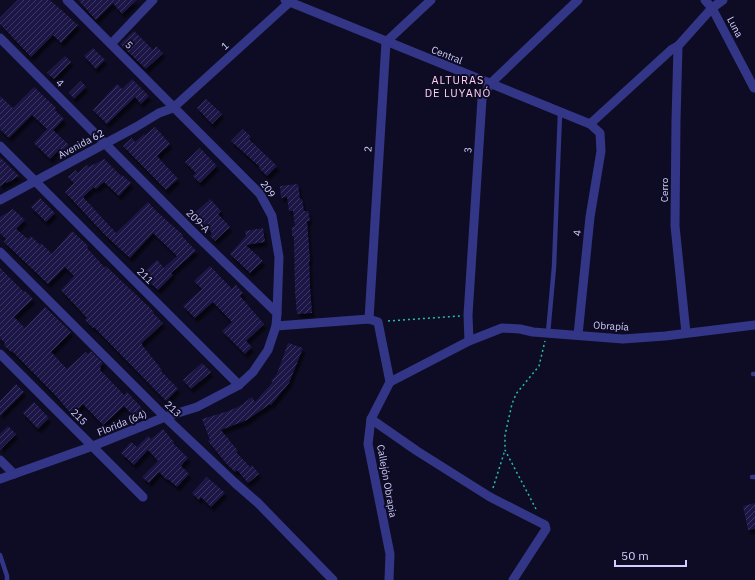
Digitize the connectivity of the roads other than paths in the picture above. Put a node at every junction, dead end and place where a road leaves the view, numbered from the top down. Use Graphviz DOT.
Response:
graph roads {
  1 [pos="67,0"];
  2 [pos="153,0"];
  3 [pos="431,0"];
  4 [pos="578,0"];
  5 [pos="705,0"];
  6 [pos="723,0"];
  7 [pos="289,1"];
  8 [pos="712,8"];
  9 [pos="0,38"];
  10 [pos="386,42"];
  11 [pos="112,44"];
  12 [pos="678,46"];
  13 [pos="490,84"];
  14 [pos="754,88"];
  15 [pos="173,108"];
  16 [pos="560,113"];
  17 [pos="590,124"];
  18 [pos="600,133"];
  19 [pos="105,143"];
  20 [pos="0,146"];
  21 [pos="35,181"];
  22 [pos="0,200"];
  23 [pos="0,252"];
  24 [pos="278,313"];
  25 [pos="373,320"];
  26 [pos="755,325"];
  27 [pos="276,326"];
  28 [pos="548,333"];
  29 [pos="686,333"];
  30 [pos="578,335"];
  31 [pos="469,341"];
  32 [pos="0,354"];
  33 [pos="390,382"];
  34 [pos="239,386"];
  35 [pos="165,417"];
  36 [pos="371,418"];
  37 [pos="93,446"];
  38 [pos="0,460"];
  39 [pos="14,474"];
  40 [pos="0,479"];
  41 [pos="143,497"];
  42 [pos="0,555"];
  43 [pos="7,580"];
  44 [pos="333,580"];
  45 [pos="389,580"];
  46 [pos="513,580"];
  1 -- 11 [label="street, 5"];
  2 -- 11 [label="street"];
  3 -- 10 [label="street"];
  4 -- 13 [label="street, 3"];
  5 -- 8 [label="street, Luna"];
  6 -- 8 [label="street"];
  7 -- 10 [label="street, Central"];
  7 -- 15 [label="street, 1"];
  8 -- 12 [label="street"];
  8 -- 14 [label="street, Luna"];
  9 -- 19 [label="street, 4"];
  10 -- 13 [label="street, Central"];
  10 -- 25 [label="street, 2"];
  11 -- 15 [label="street, 5"];
  12 -- 17 [label="street"];
  12 -- 29 [label="street, Cerro"];
  13 -- 16 [label="street, Central"];
  13 -- 31 [label="street, 3"];
  15 -- 19 [label="street, Avenida 62"];
  15 -- 24 [label="street, 209"];
  16 -- 17 [label="street, Central"];
  16 -- 28 [label="lane"];
  17 -- 18 [label="street, Central"];
  18 -- 30 [label="street, 4"];
  19 -- 21 [label="street, Avenida 62"];
  19 -- 24 [label="street, 209-A"];
  20 -- 21 [label="street"];
  21 -- 22 [label="street, Avenida 62"];
  21 -- 34 [label="street, 211"];
  23 -- 35 [label="street, 213"];
  24 -- 27 [label="street, Florida (64)"];
  25 -- 27 [label="street"];
  25 -- 33 [label="street, 2"];
  26 -- 29 [label="street, Obrapía"];
  27 -- 34 [label="street, Florida (64)"];
  28 -- 30 [label="street, Obrapía"];
  28 -- 31 [label="street, Obrapía"];
  29 -- 30 [label="street, Obrapía"];
  31 -- 33 [label="street"];
  32 -- 37 [label="street, 215"];
  33 -- 36 [label="street, Callejón Obrapia"];
  34 -- 35 [label="street, Florida (64)"];
  35 -- 37 [label="street, Florida (64)"];
  35 -- 44 [label="street, 213"];
  36 -- 45 [label="street, Callejón Obrapia"];
  36 -- 46 [label="street"];
  37 -- 39 [label="street, Florida (64)"];
  37 -- 41 [label="street, 215"];
  38 -- 39 [label="street"];
  39 -- 40 [label="street, Florida (64)"];
  42 -- 43 [label="lane"];
}
